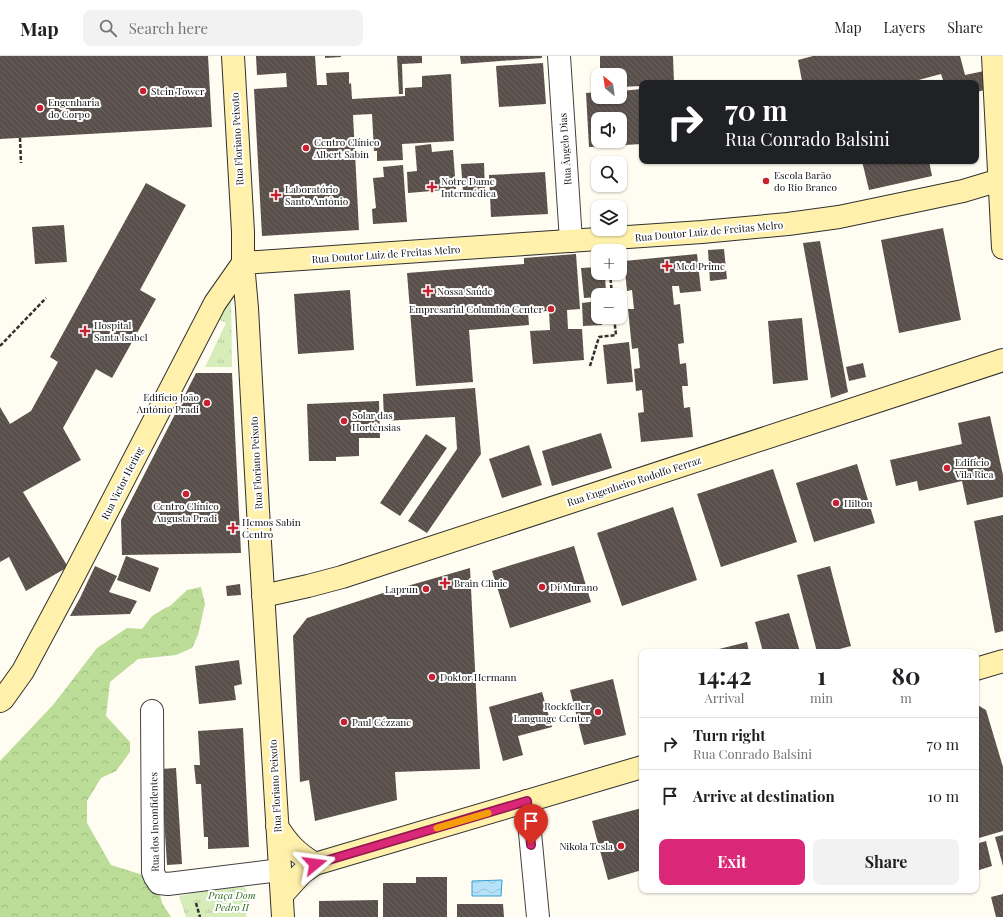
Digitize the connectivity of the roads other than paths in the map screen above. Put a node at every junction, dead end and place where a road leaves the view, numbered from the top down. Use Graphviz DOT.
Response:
graph roads {
  1 [pos="233,56"];
  2 [pos="559,56"];
  3 [pos="993,56"];
  4 [pos="1001,180"];
  5 [pos="571,241"];
  6 [pos="1003,248"];
  7 [pos="243,263"];
  8 [pos="1003,360"];
  9 [pos="263,596"];
  10 [pos="1003,661"];
  11 [pos="979,668"];
  12 [pos="0,702"];
  13 [pos="152,710"];
  14 [pos="639,768"];
  15 [pos="527,801"];
  16 [pos="277,826"];
  17 [pos="315,864"];
  18 [pos="280,870"];
  19 [pos="282,895"];
  20 [pos="283,917"];
  21 [pos="538,917"];
  1 -- 7 [label="street, Rua Floriano Peixoto"];
  2 -- 5 [label="street, Rua Ângelo Dias"];
  3 -- 4 [label="street"];
  4 -- 5 [label="street, Rua Doutor Luiz de Freitas Melro"];
  4 -- 6 [label="street"];
  5 -- 7 [label="street, Rua Doutor Luiz de Freitas Melro"];
  7 -- 9 [label="street, Rua Floriano Peixoto"];
  7 -- 12 [label="street, Rua Victor Hering"];
  8 -- 9 [label="street, Rua Engenheiro Rodolfo Ferraz"];
  9 -- 16 [label="street, Rua Floriano Peixoto"];
  10 -- 11 [label="street"];
  13 -- 18 [label="street, Rua dos Inconfidentes"];
  14 -- 15 [label="street"];
  15 -- 17 [label="street"];
  15 -- 21 [label="street"];
  16 -- 17 [label="street"];
  16 -- 18 [label="street, Rua Floriano Peixoto"];
  17 -- 19 [label="street"];
  18 -- 19 [label="street, Rua Floriano Peixoto"];
  19 -- 20 [label="street, Rua Floriano Peixoto"];
}
